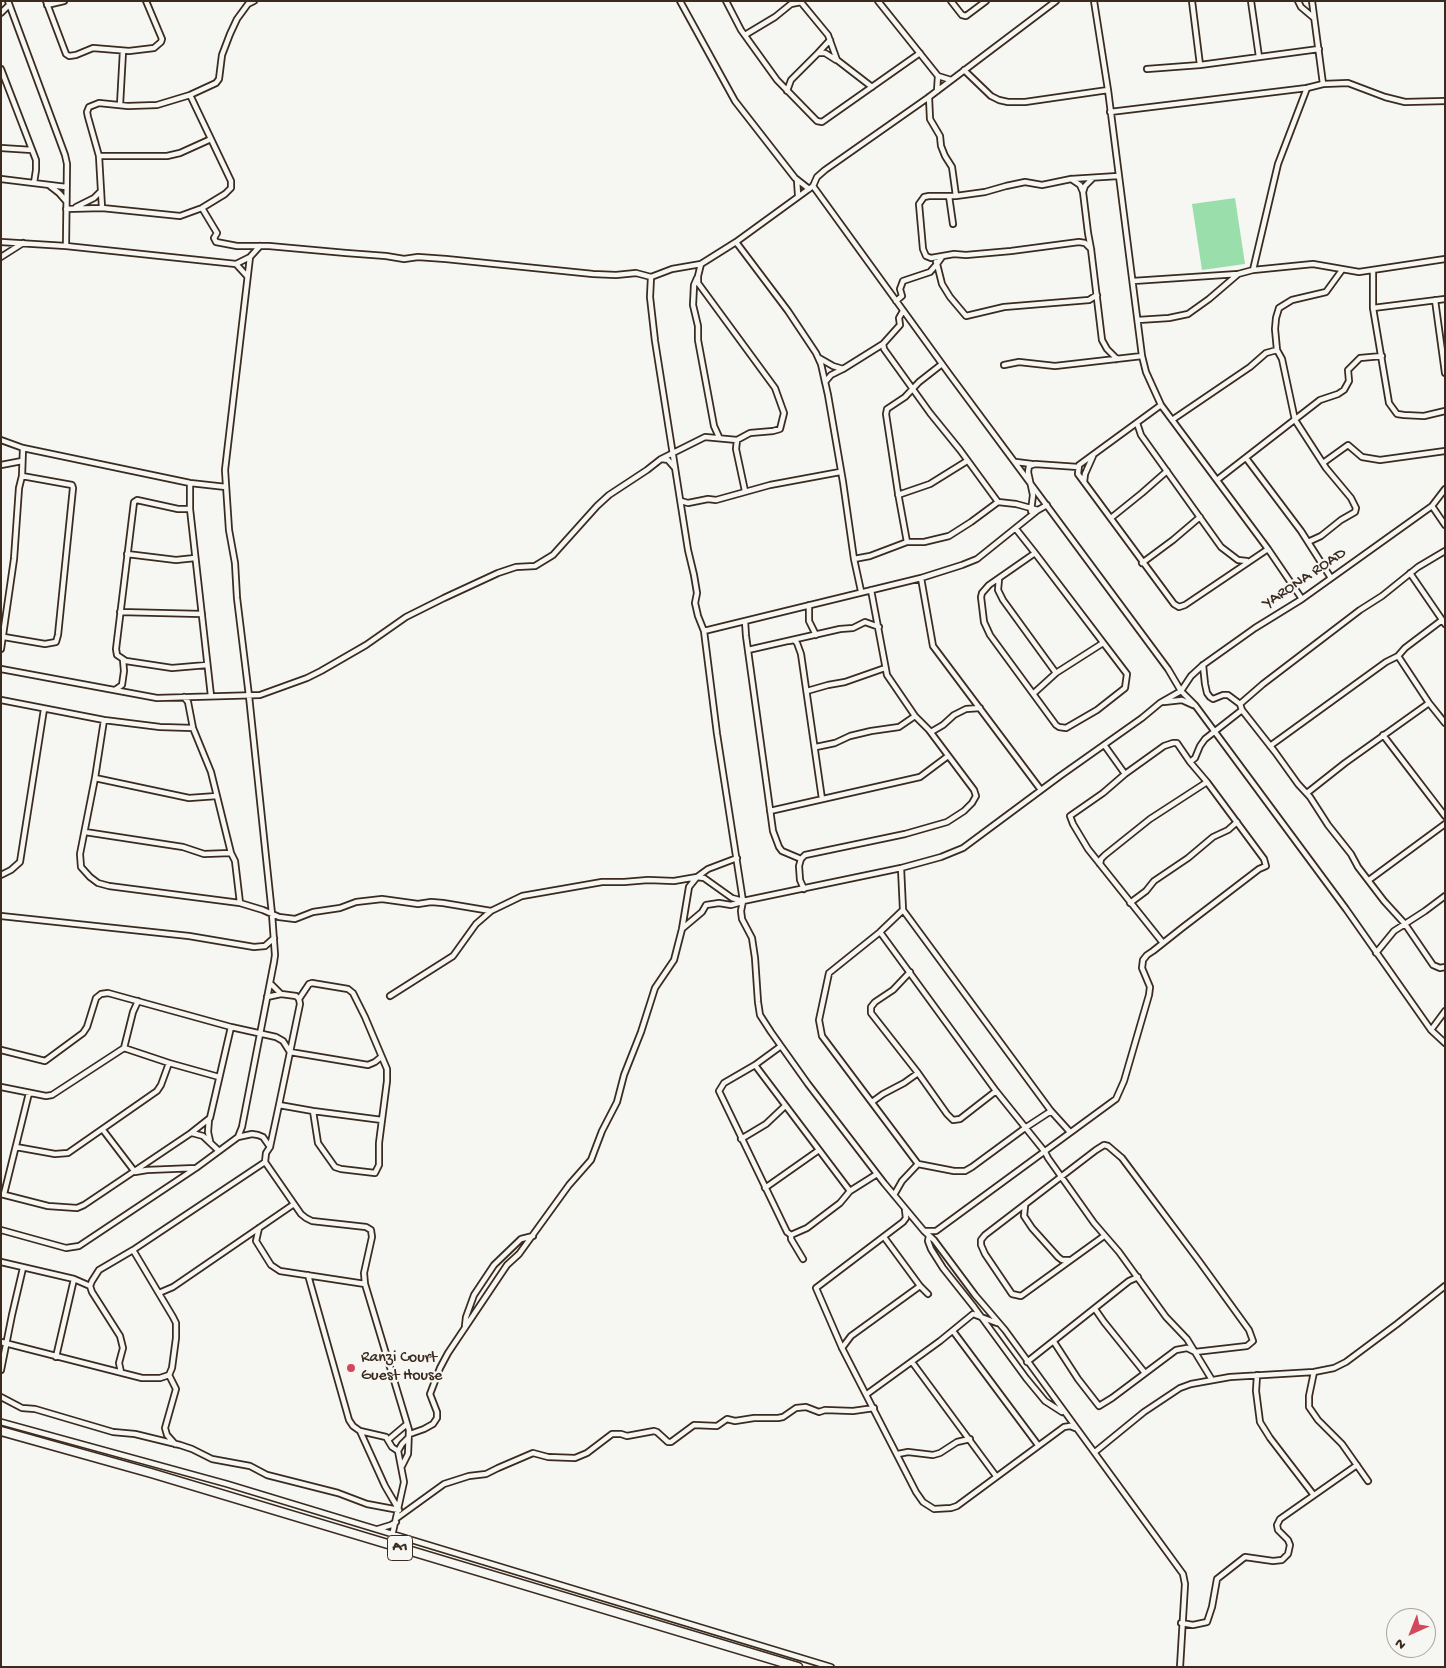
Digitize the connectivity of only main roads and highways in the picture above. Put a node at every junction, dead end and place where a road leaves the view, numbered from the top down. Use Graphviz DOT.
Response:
graph roads {
  1 [pos="1,1432"];
  2 [pos="798,1667"];
  1 -- 2 [label="highway, A1"];
}
